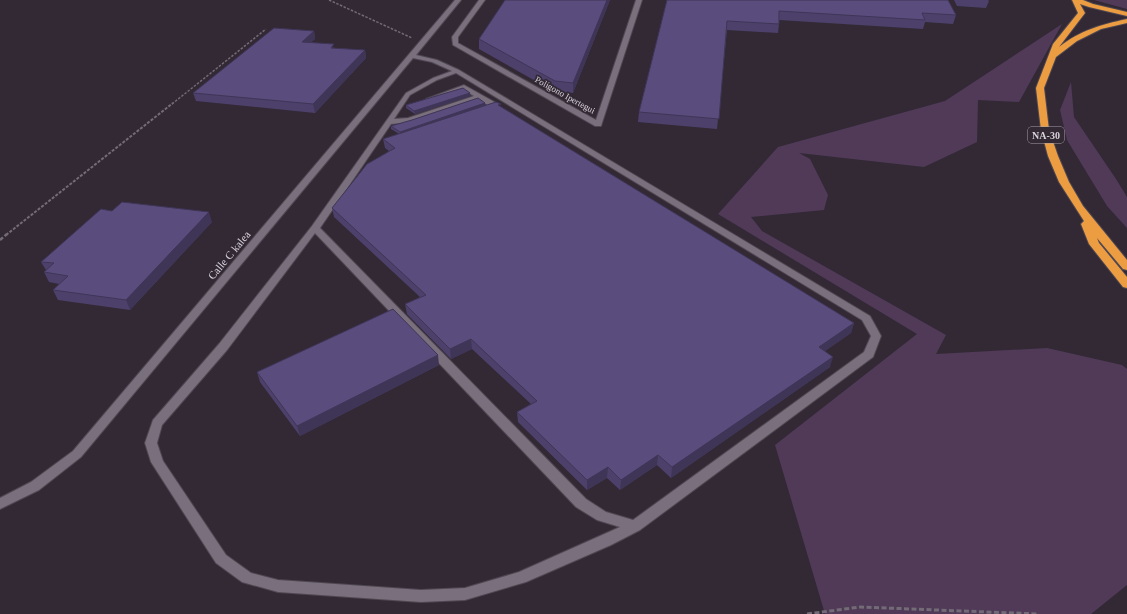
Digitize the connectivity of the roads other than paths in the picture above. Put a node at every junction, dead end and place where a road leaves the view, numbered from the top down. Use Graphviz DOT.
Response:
graph roads {
  1 [pos="458,0"];
  2 [pos="482,0"];
  3 [pos="639,0"];
  4 [pos="1076,0"];
  5 [pos="1127,14"];
  6 [pos="1127,21"];
  7 [pos="411,56"];
  8 [pos="1051,59"];
  9 [pos="457,71"];
  10 [pos="480,96"];
  11 [pos="400,105"];
  12 [pos="481,111"];
  13 [pos="388,122"];
  14 [pos="1079,207"];
  15 [pos="315,228"];
  16 [pos="1127,267"];
  17 [pos="1127,284"];
  18 [pos="0,504"];
  19 [pos="635,526"];
  1 -- 7 [label="street, Calle C kalea"];
  2 -- 3 [label="street, Polígono Ipertegui"];
  4 -- 5 [label="highway"];
  4 -- 8 [label="highway, NA-30"];
  6 -- 8 [label="highway, NA-30"];
  7 -- 9 [label="street"];
  7 -- 18 [label="street, Calle C kalea"];
  8 -- 14 [label="highway, NA-30"];
  9 -- 11 [label="street"];
  9 -- 19 [label="street"];
  10 -- 11 [label="street"];
  10 -- 12 [label="street"];
  10 -- 13 [label="street"];
  11 -- 13 [label="street"];
  13 -- 15 [label="street"];
  14 -- 16 [label="highway, NA-30"];
  14 -- 17 [label="highway"];
  15 -- 19 [label="street"];
  15 -- 19 [label="street"];
}
